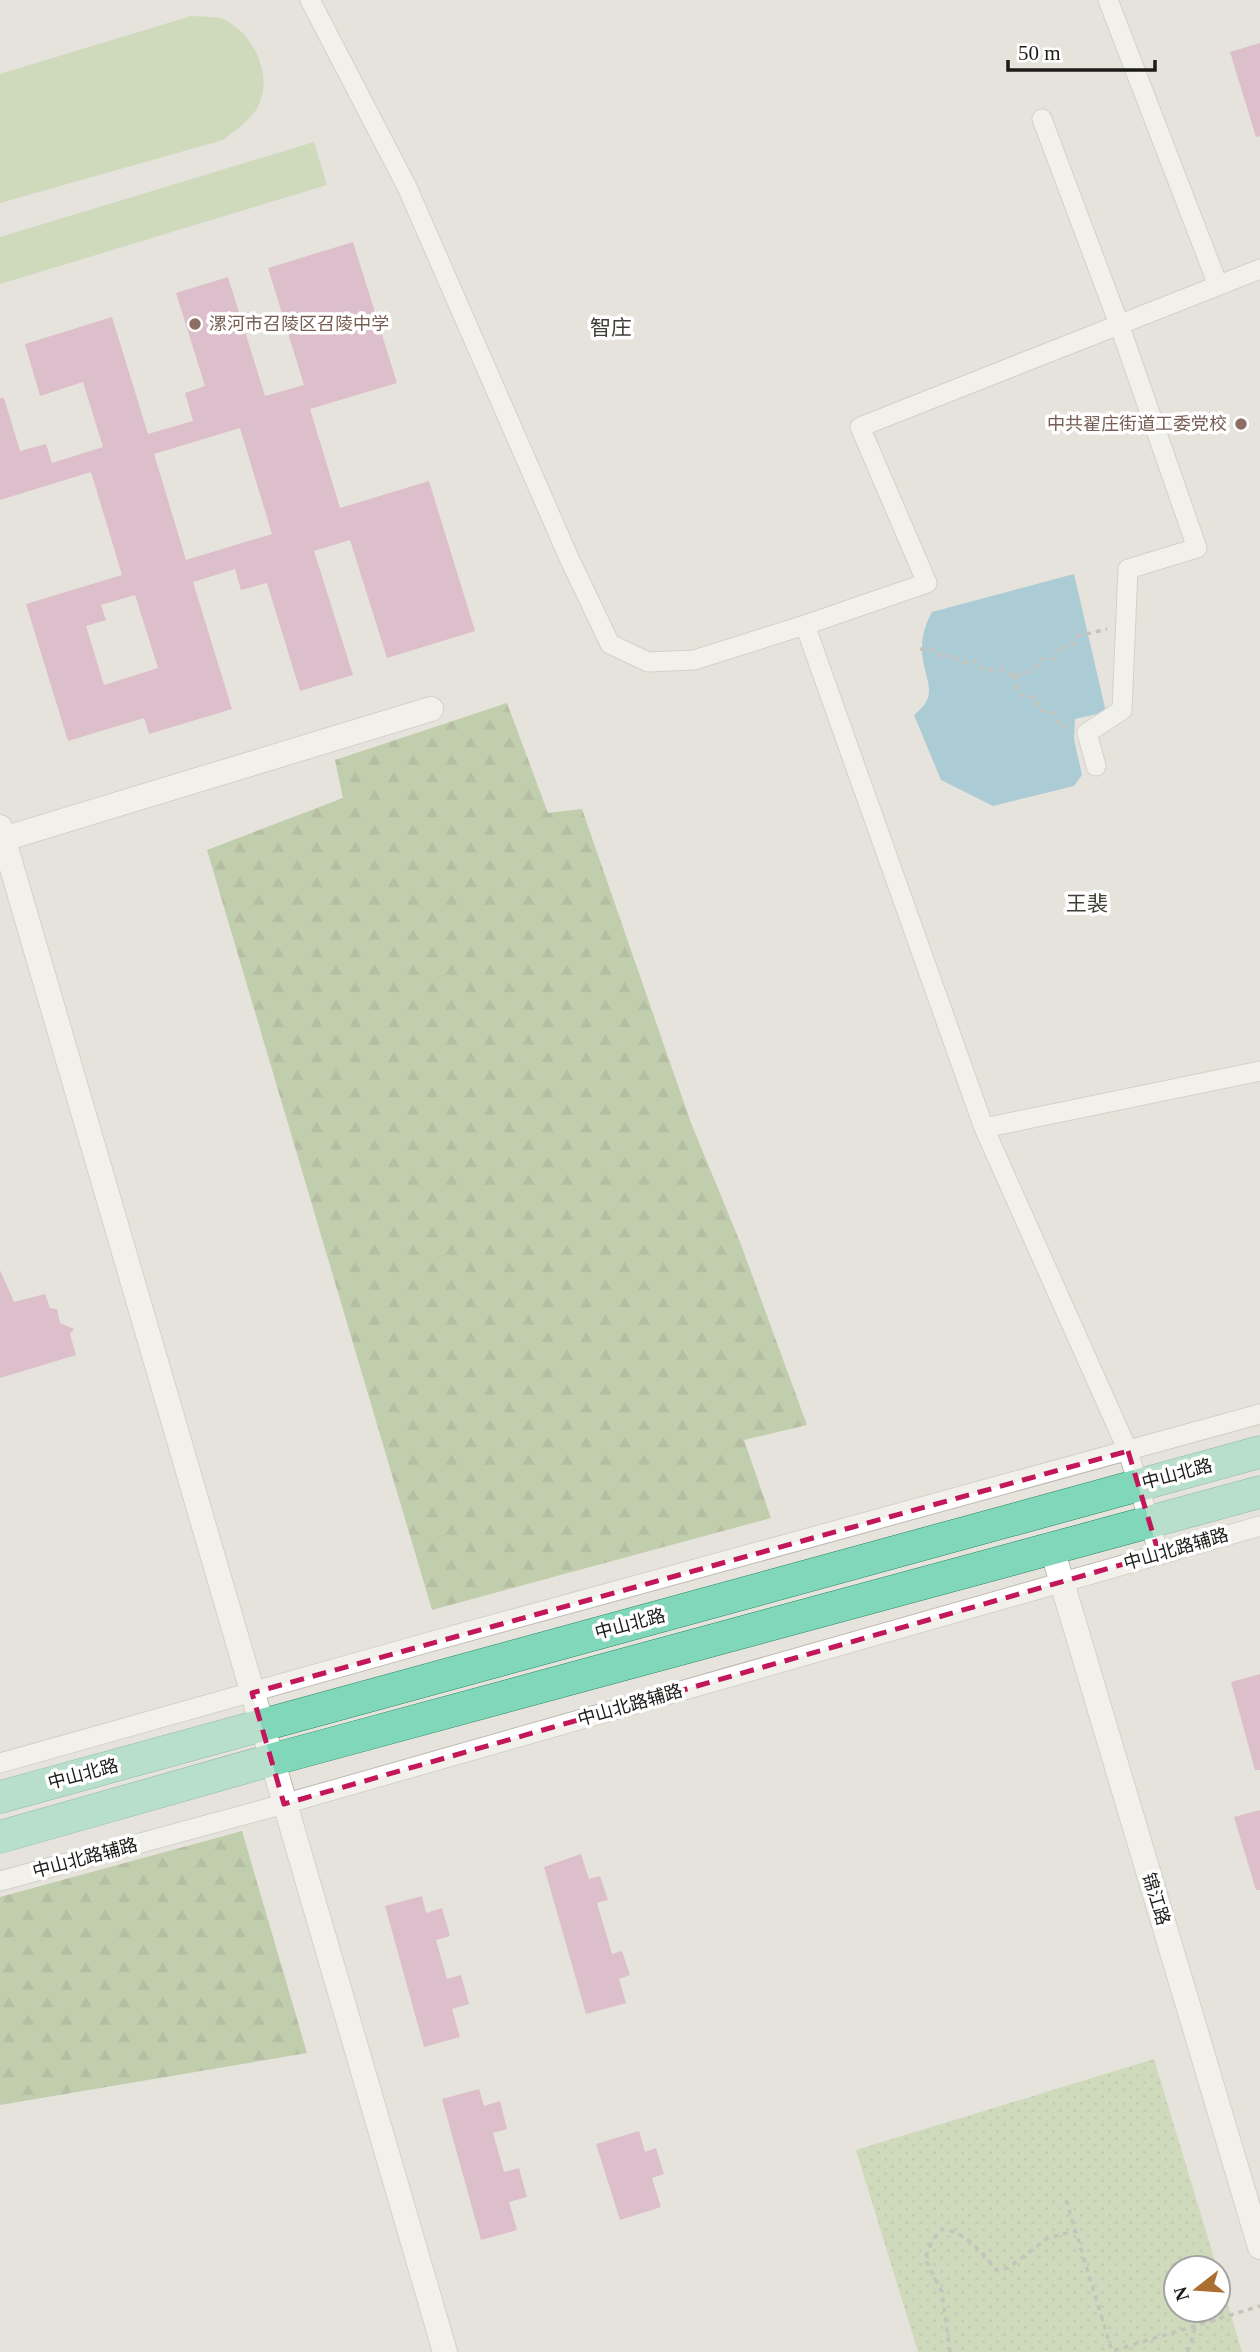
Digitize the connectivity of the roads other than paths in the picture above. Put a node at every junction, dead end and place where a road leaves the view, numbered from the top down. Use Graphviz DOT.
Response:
graph roads {
  1 [pos="310,0"];
  2 [pos="1108,0"];
  3 [pos="1042,119"];
  4 [pos="1260,269"];
  5 [pos="1218,285"];
  6 [pos="1119,324"];
  7 [pos="805,625"];
  8 [pos="431,709"];
  9 [pos="1096,766"];
  10 [pos="1,835"];
  11 [pos="1260,1071"];
  12 [pos="984,1128"];
  13 [pos="1260,1414"];
  14 [pos="1128,1451"];
  15 [pos="1260,1452"];
  16 [pos="1138,1485"];
  17 [pos="1260,1492"];
  18 [pos="1150,1524"];
  19 [pos="1260,1525"];
  20 [pos="1052,1549"];
  21 [pos="1159,1554"];
  22 [pos="1061,1582"];
  23 [pos="251,1693"];
  24 [pos="261,1725"];
  25 [pos="271,1760"];
  26 [pos="0,1763"];
  27 [pos="0,1797"];
  28 [pos="284,1804"];
  29 [pos="0,1837"];
  30 [pos="0,1881"];
  31 [pos="1260,2248"];
  32 [pos="445,2352"];
  1 -- 7 [label="street"];
  2 -- 5 [label="street"];
  3 -- 6 [label="street"];
  4 -- 5 [label="street"];
  5 -- 6 [label="street"];
  6 -- 7 [label="street"];
  6 -- 9 [label="street"];
  7 -- 12 [label="street"];
  8 -- 10 [label="street"];
  10 -- 23 [label="street"];
  11 -- 12 [label="street"];
  12 -- 14 [label="street"];
  13 -- 14 [label="street"];
  14 -- 16 [label="street"];
  14 -- 23 [label="street"];
  15 -- 16 [label="main road, 中山北路"];
  16 -- 18 [label="street"];
  16 -- 24 [label="main road, 中山北路"];
  17 -- 18 [label="main road"];
  18 -- 20 [label="main road"];
  18 -- 21 [label="street"];
  19 -- 21 [label="street, 中山北路辅路"];
  20 -- 22 [label="street, 锦江路"];
  20 -- 25 [label="main road"];
  21 -- 22 [label="street, 中山北路辅路"];
  22 -- 28 [label="street, 中山北路辅路"];
  22 -- 31 [label="street, 锦江路"];
  23 -- 24 [label="street"];
  23 -- 26 [label="street"];
  24 -- 25 [label="street"];
  24 -- 27 [label="main road, 中山北路"];
  25 -- 28 [label="street"];
  25 -- 29 [label="main road"];
  28 -- 30 [label="street, 中山北路辅路"];
  28 -- 32 [label="street"];
}
